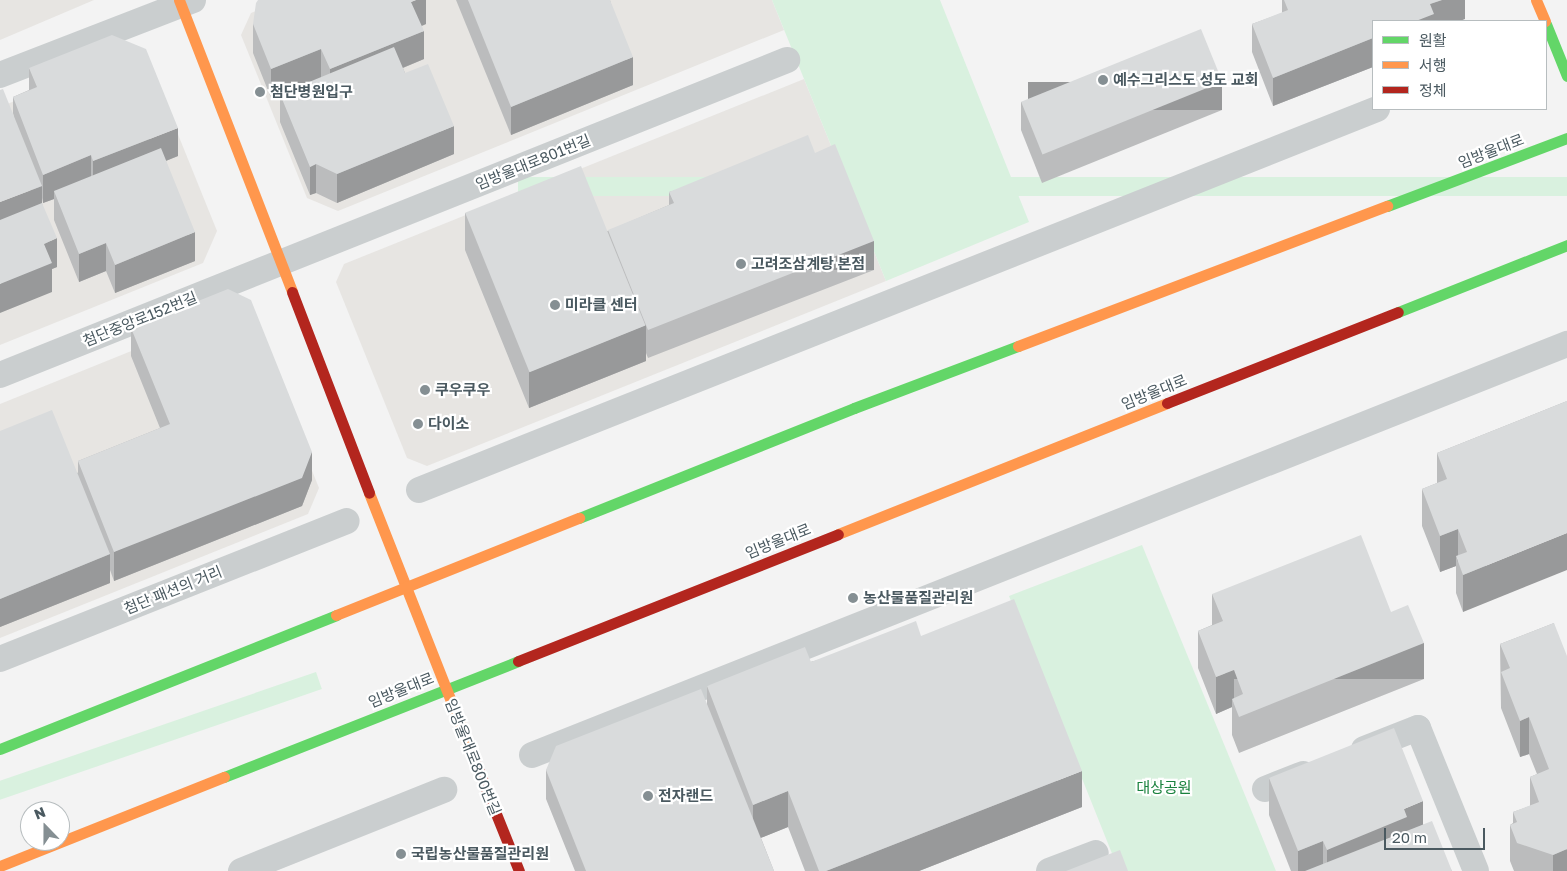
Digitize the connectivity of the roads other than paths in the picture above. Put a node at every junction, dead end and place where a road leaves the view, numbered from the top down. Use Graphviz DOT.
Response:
graph roads {
  1 [pos="1536,0"];
  2 [pos="184,2"];
  3 [pos="1544,20"];
  4 [pos="1547,28"];
  5 [pos="787,60"];
  6 [pos="0,75"];
  7 [pos="1567,76"];
  8 [pos="1374,110"];
  9 [pos="1567,138"];
  10 [pos="1567,244"];
  11 [pos="280,263"];
  12 [pos="1567,344"];
  13 [pos="0,375"];
  14 [pos="419,490"];
  15 [pos="347,521"];
  16 [pos="406,586"];
  17 [pos="0,659"];
  18 [pos="445,688"];
  19 [pos="0,749"];
  20 [pos="532,756"];
  21 [pos="1265,789"];
  22 [pos="444,790"];
  23 [pos="1096,852"];
  24 [pos="0,866"];
  25 [pos="241,871"];
  26 [pos="519,871"];
  27 [pos="1049,871"];
  28 [pos="1476,871"];
  1 -- 3 [label="main road"];
  2 -- 6 [label="street"];
  2 -- 11 [label="main road"];
  4 -- 7 [label="main road"];
  5 -- 11 [label="street, 임방울대로801번길"];
  8 -- 14 [label="street"];
  9 -- 16 [label="main road, 임방울대로"];
  10 -- 18 [label="main road, 임방울대로"];
  11 -- 13 [label="street, 첨단중앙로152번길"];
  11 -- 16 [label="main road"];
  12 -- 20 [label="street"];
  15 -- 17 [label="street, 첨단 패션의 거리"];
  16 -- 18 [label="main road, 임방울대로800번길"];
  16 -- 19 [label="main road, 임방울대로"];
  18 -- 24 [label="main road, 임방울대로"];
  18 -- 26 [label="main road, 임방울대로800번길"];
  21 -- 28 [label="street"];
  22 -- 25 [label="street"];
  23 -- 27 [label="street"];
}
